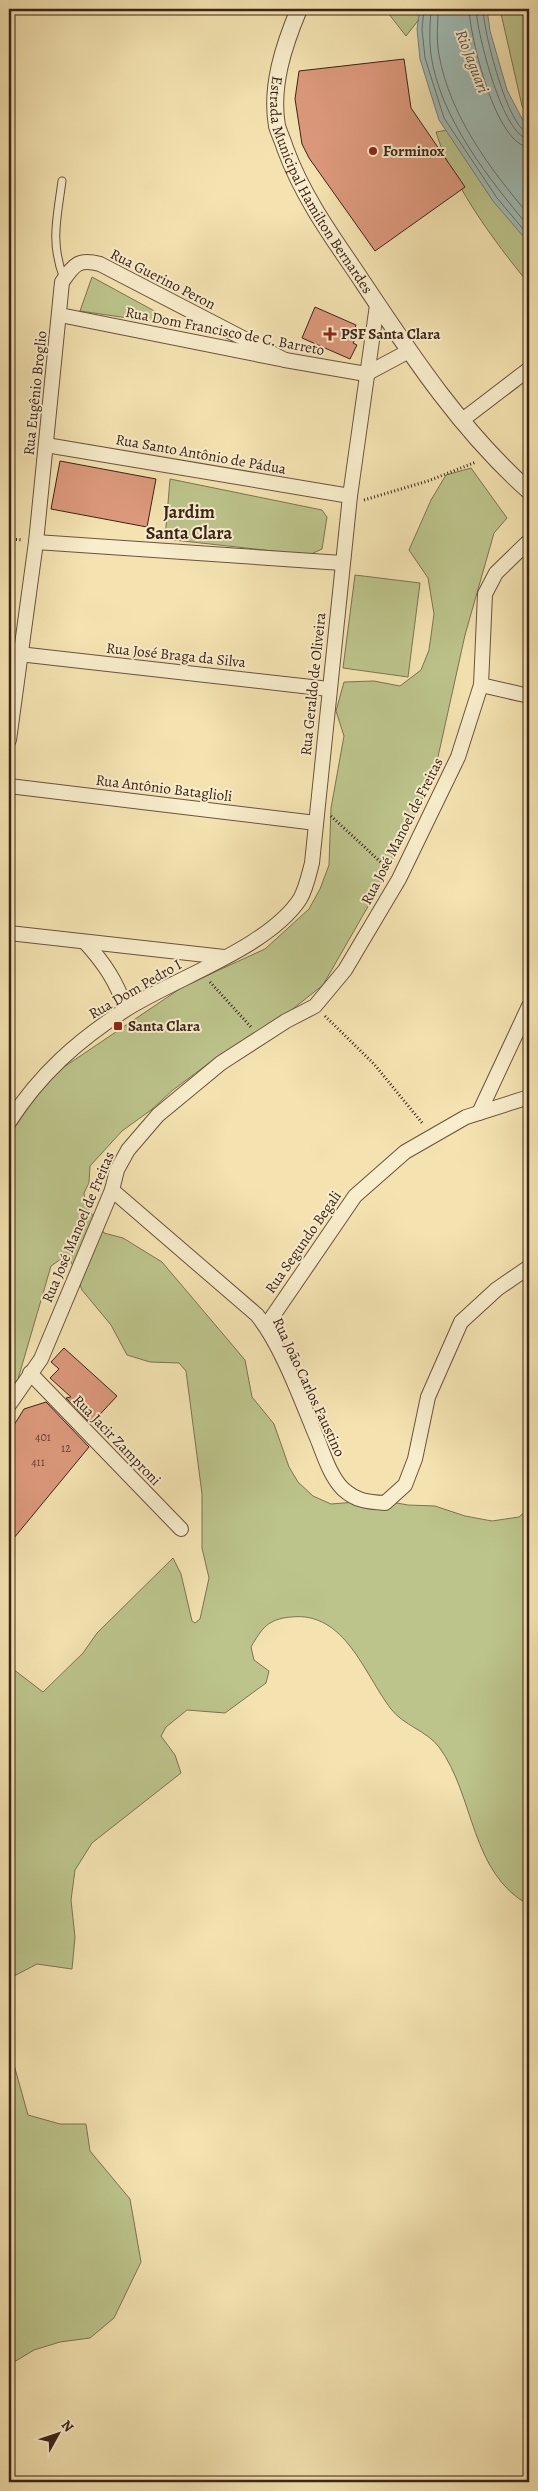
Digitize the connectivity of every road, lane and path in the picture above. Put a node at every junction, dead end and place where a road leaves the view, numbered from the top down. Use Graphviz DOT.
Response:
graph roads {
  1 [pos="299,9"];
  2 [pos="62,181"];
  3 [pos="64,280"];
  4 [pos="378,305"];
  5 [pos="60,315"];
  6 [pos="409,351"];
  7 [pos="285,360"];
  8 [pos="529,369"];
  9 [pos="366,374"];
  10 [pos="461,421"];
  11 [pos="46,445"];
  12 [pos="492,454"];
  13 [pos="529,491"];
  14 [pos="349,500"];
  15 [pos="529,541"];
  16 [pos="36,542"];
  17 [pos="342,562"];
  18 [pos="19,654"];
  19 [pos="482,685"];
  20 [pos="329,688"];
  21 [pos="529,696"];
  22 [pos="9,740"];
  23 [pos="9,786"];
  24 [pos="318,804"];
  25 [pos="316,823"];
  26 [pos="399,879"];
  27 [pos="9,933"];
  28 [pos="85,942"];
  29 [pos="224,957"];
  30 [pos="200,970"];
  31 [pos="315,1006"];
  32 [pos="529,1006"];
  33 [pos="126,1009"];
  34 [pos="260,1038"];
  35 [pos="529,1097"];
  36 [pos="479,1113"];
  37 [pos="9,1122"];
  38 [pos="433,1136"];
  39 [pos="112,1190"];
  40 [pos="529,1267"];
  41 [pos="266,1326"];
  42 [pos="30,1373"];
  43 [pos="9,1405"];
  44 [pos="181,1529"];
  1 -- 4 [label="street, Estrada Municipal Hamilton Bernardes"];
  2 -- 3 [label="lane"];
  3 -- 5 [label="street, Rua Eugênio Broglio"];
  3 -- 7 [label="street, Rua Guerino Peron"];
  4 -- 6 [label="street, Estrada Municipal Hamilton Bernardes"];
  4 -- 9 [label="street, Rua Geraldo de Oliveira"];
  5 -- 7 [label="street, Rua Dom Francisco de C. Barreto"];
  5 -- 11 [label="street, Rua Eugênio Broglio"];
  6 -- 9 [label="street"];
  6 -- 10 [label="street, Estrada Municipal Hamilton Bernardes"];
  7 -- 9 [label="street, Rua Dom Francisco de C. Barreto"];
  8 -- 10 [label="street"];
  9 -- 14 [label="street, Rua Geraldo de Oliveira"];
  10 -- 12 [label="street, Estrada Municipal Hamilton Bernardes"];
  11 -- 14 [label="street, Rua Santo Antônio de Pádua"];
  11 -- 16 [label="street, Rua Eugênio Broglio"];
  12 -- 13 [label="street, Estrada Municipal Hamilton Bernardes"];
  12 -- 14 [label="path"];
  14 -- 17 [label="street, Rua Geraldo de Oliveira"];
  15 -- 19 [label="street, Rua José Manoel de Freitas"];
  16 -- 17 [label="street"];
  16 -- 18 [label="street, Rua Eugênio Broglio"];
  17 -- 20 [label="street, Rua Geraldo de Oliveira"];
  18 -- 20 [label="street, Rua José Braga da Silva"];
  18 -- 22 [label="street, Rua Eugênio Broglio"];
  19 -- 21 [label="street"];
  19 -- 26 [label="street, Rua José Manoel de Freitas"];
  20 -- 24 [label="street, Rua Geraldo de Oliveira"];
  23 -- 25 [label="street, Rua Antônio Bataglioli"];
  24 -- 25 [label="street, Rua Geraldo de Oliveira"];
  24 -- 26 [label="path"];
  25 -- 29 [label="street, Rua Geraldo de Oliveira"];
  26 -- 31 [label="street, Rua José Manoel de Freitas"];
  27 -- 28 [label="street"];
  28 -- 29 [label="street"];
  28 -- 33 [label="street"];
  29 -- 30 [label="street, Rua Dom Pedro I"];
  30 -- 33 [label="street, Rua Dom Pedro I"];
  30 -- 34 [label="path"];
  31 -- 34 [label="street, Rua José Manoel de Freitas"];
  31 -- 38 [label="path"];
  32 -- 36 [label="street"];
  33 -- 37 [label="street, Rua Dom Pedro I"];
  34 -- 39 [label="street, Rua José Manoel de Freitas"];
  35 -- 36 [label="street, Rua Segundo Begali"];
  36 -- 38 [label="street, Rua Segundo Begali"];
  38 -- 41 [label="street, Rua Segundo Begali"];
  39 -- 41 [label="street, Rua João Carlos Faustino"];
  39 -- 42 [label="street, Rua José Manoel de Freitas"];
  40 -- 41 [label="street, Rua João Carlos Faustino"];
  42 -- 43 [label="street, Rua José Manoel de Freitas"];
  42 -- 44 [label="street, Rua Jacir Zamproni"];
}
